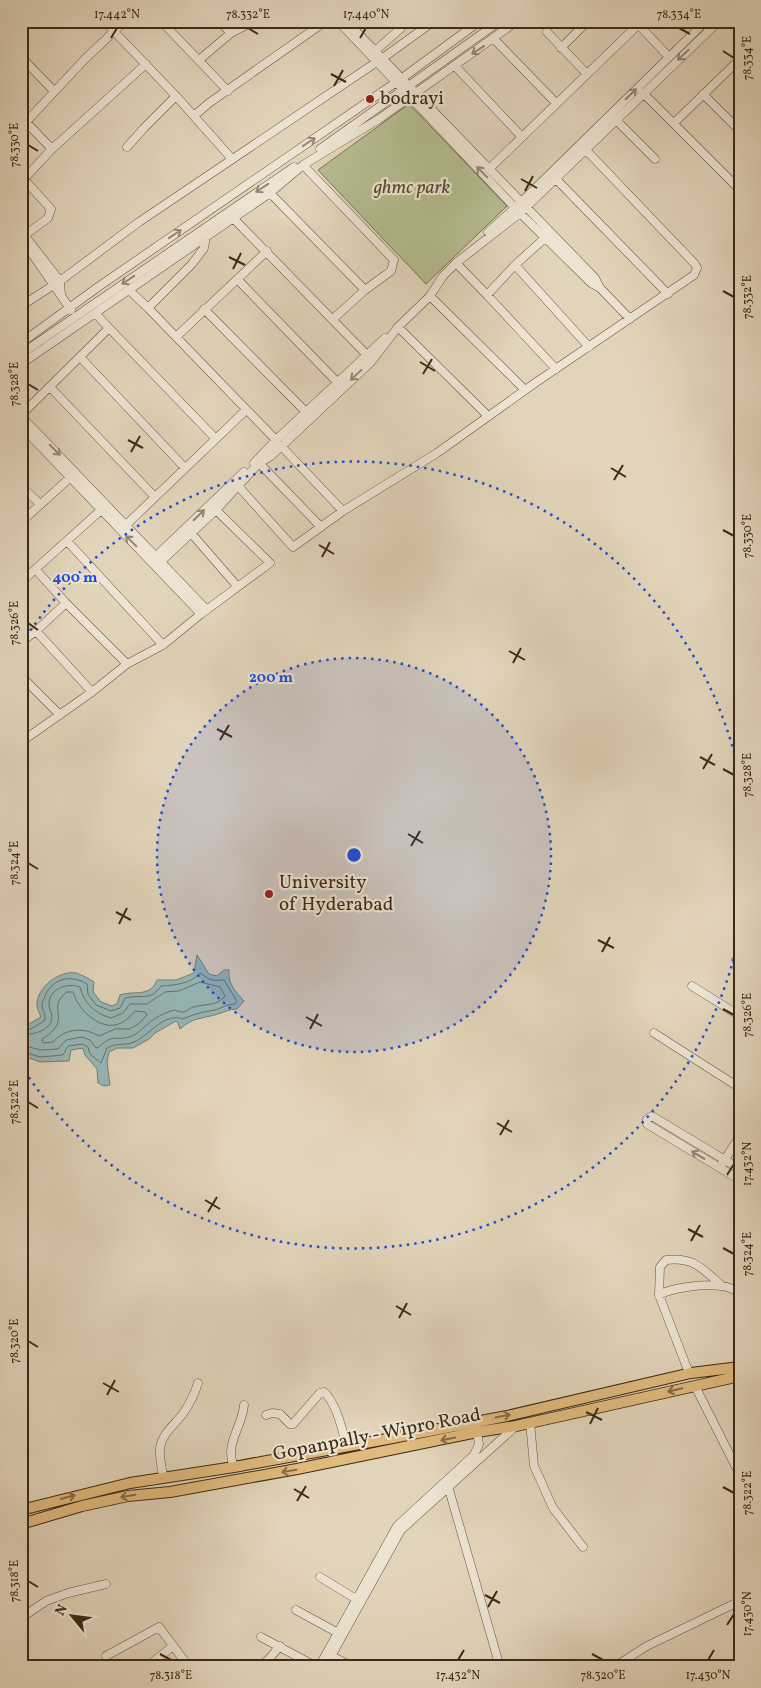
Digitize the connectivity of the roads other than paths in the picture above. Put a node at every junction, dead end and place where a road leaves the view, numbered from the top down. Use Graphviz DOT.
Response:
graph roads {
  1 [pos="104,21"];
  2 [pos="125,21"];
  3 [pos="161,21"];
  4 [pos="220,21"];
  5 [pos="254,21"];
  6 [pos="326,21"];
  7 [pos="338,21"];
  8 [pos="346,21"];
  9 [pos="401,21"];
  10 [pos="434,21"];
  11 [pos="480,21"];
  12 [pos="500,21"];
  13 [pos="517,21"];
  14 [pos="588,21"];
  15 [pos="706,21"];
  16 [pos="719,21"];
  17 [pos="638,22"];
  18 [pos="114,31"];
  19 [pos="547,32"];
  20 [pos="231,33"];
  21 [pos="494,39"];
  22 [pos="561,48"];
  23 [pos="375,51"];
  24 [pos="21,57"];
  25 [pos="670,57"];
  26 [pos="199,60"];
  27 [pos="379,60"];
  28 [pos="146,64"];
  29 [pos="738,65"];
  30 [pos="455,66"];
  31 [pos="587,74"];
  32 [pos="398,81"];
  33 [pos="406,89"];
  34 [pos="54,91"];
  35 [pos="228,92"];
  36 [pos="643,93"];
  37 [pos="703,94"];
  38 [pos="176,96"];
  39 [pos="413,96"];
  40 [pos="556,103"];
  41 [pos="194,116"];
  42 [pos="23,120"];
  43 [pos="616,120"];
  44 [pos="674,123"];
  45 [pos="740,131"];
  46 [pos="522,136"];
  47 [pos="127,147"];
  48 [pos="52,149"];
  49 [pos="585,149"];
  50 [pos="232,159"];
  51 [pos="655,160"];
  52 [pos="303,165"];
  53 [pos="490,168"];
  54 [pos="22,178"];
  55 [pos="555,178"];
  56 [pos="740,190"];
  57 [pos="270,194"];
  58 [pos="524,204"];
  59 [pos="518,210"];
  60 [pos="234,218"];
  61 [pos="22,235"];
  62 [pos="206,237"];
  63 [pos="546,237"];
  64 [pos="267,251"];
  65 [pos="456,263"];
  66 [pos="515,265"];
  67 [pos="237,279"];
  68 [pos="56,283"];
  69 [pos="600,288"];
  70 [pos="365,290"];
  71 [pos="130,291"];
  72 [pos="668,294"];
  73 [pos="430,296"];
  74 [pos="487,296"];
  75 [pos="21,306"];
  76 [pos="69,308"];
  77 [pos="148,308"];
  78 [pos="204,309"];
  79 [pos="96,314"];
  80 [pos="333,319"];
  81 [pos="630,319"];
  82 [pos="76,320"];
  83 [pos="398,327"];
  84 [pos="109,328"];
  85 [pos="176,337"];
  86 [pos="21,343"];
  87 [pos="589,347"];
  88 [pos="21,354"];
  89 [pos="367,354"];
  90 [pos="80,357"];
  91 [pos="21,364"];
  92 [pos="556,369"];
  93 [pos="338,382"];
  94 [pos="50,388"];
  95 [pos="525,390"];
  96 [pos="246,410"];
  97 [pos="305,411"];
  98 [pos="21,415"];
  99 [pos="488,416"];
  100 [pos="21,426"];
  101 [pos="216,439"];
  102 [pos="278,443"];
  103 [pos="269,453"];
  104 [pos="259,463"];
  105 [pos="185,468"];
  106 [pos="77,472"];
  107 [pos="70,478"];
  108 [pos="21,486"];
  109 [pos="238,486"];
  110 [pos="155,497"];
  111 [pos="40,504"];
  112 [pos="101,507"];
  113 [pos="216,510"];
  114 [pos="343,511"];
  115 [pos="21,522"];
  116 [pos="126,524"];
  117 [pos="321,527"];
  118 [pos="191,533"];
  119 [pos="67,541"];
  120 [pos="156,561"];
  121 [pos="36,570"];
  122 [pos="21,580"];
  123 [pos="237,586"];
  124 [pos="66,603"];
  125 [pos="204,612"];
  126 [pos="36,631"];
  127 [pos="21,642"];
  128 [pos="163,645"];
  129 [pos="127,664"];
  130 [pos="21,676"];
  131 [pos="92,692"];
  132 [pos="60,715"];
  133 [pos="22,740"];
  134 [pos="692,986"];
  135 [pos="740,1016"];
  136 [pos="654,1033"];
  137 [pos="740,1088"];
  138 [pos="740,1136"];
  139 [pos="725,1160"];
  140 [pos="720,1168"];
  141 [pos="740,1169"];
  142 [pos="740,1180"];
  143 [pos="722,1286"];
  144 [pos="740,1292"];
  145 [pos="659,1295"];
  146 [pos="740,1367"];
  147 [pos="689,1373"];
  148 [pos="740,1376"];
  149 [pos="198,1383"];
  150 [pos="695,1386"];
  151 [pos="244,1405"];
  152 [pos="266,1415"];
  153 [pos="530,1422"];
  154 [pos="516,1426"];
  155 [pos="477,1432"];
  156 [pos="341,1447"];
  157 [pos="324,1451"];
  158 [pos="339,1461"];
  159 [pos="326,1464"];
  160 [pos="234,1467"];
  161 [pos="740,1475"];
  162 [pos="163,1476"];
  163 [pos="448,1486"];
  164 [pos="21,1510"];
  165 [pos="21,1524"];
  166 [pos="583,1547"];
  167 [pos="320,1577"];
  168 [pos="106,1584"];
  169 [pos="359,1601"];
  170 [pos="740,1601"];
  171 [pos="296,1610"];
  172 [pos="21,1618"];
  173 [pos="338,1633"];
  174 [pos="261,1637"];
  175 [pos="280,1646"];
  176 [pos="172,1647"];
  177 [pos="329,1655"];
  178 [pos="106,1656"];
  179 [pos="266,1664"];
  180 [pos="146,1667"];
  181 [pos="189,1667"];
  182 [pos="258,1667"];
  183 [pos="318,1667"];
  184 [pos="325,1667"];
  185 [pos="353,1667"];
  186 [pos="500,1667"];
  187 [pos="614,1667"];
  1 -- 18 [label="street"];
  2 -- 18 [label="street"];
  3 -- 26 [label="street"];
  4 -- 20 [label="street"];
  5 -- 20 [label="street"];
  6 -- 35 [label="street"];
  7 -- 27 [label="street"];
  8 -- 23 [label="street"];
  9 -- 23 [label="street"];
  10 -- 27 [label="street"];
  11 -- 32 [label="street"];
  12 -- 33 [label="street"];
  13 -- 21 [label="street"];
  14 -- 22 [label="street"];
  15 -- 25 [label="street"];
  16 -- 36 [label="street, one-way"];
  17 -- 25 [label="street"];
  17 -- 31 [label="street"];
  18 -- 28 [label="street"];
  18 -- 34 [label="street"];
  19 -- 22 [label="street"];
  20 -- 26 [label="street"];
  21 -- 30 [label="street, one-way"];
  21 -- 40 [label="street"];
  22 -- 31 [label="street"];
  23 -- 27 [label="street"];
  24 -- 34 [label="street"];
  58 -- 25 [label="street, one-way"];
  26 -- 35 [label="street"];
  27 -- 32 [label="street"];
  27 -- 50 [label="street"];
  28 -- 38 [label="street"];
  28 -- 48 [label="street"];
  29 -- 37 [label="street"];
  30 -- 39 [label="street"];
  30 -- 46 [label="street"];
  31 -- 40 [label="street"];
  32 -- 33 [label="street"];
  76 -- 32 [label="street, one-way"];
  33 -- 39 [label="street"];
  33 -- 82 [label="street, one-way"];
  34 -- 42 [label="street"];
  35 -- 41 [label="street"];
  36 -- 43 [label="street"];
  36 -- 44 [label="street"];
  37 -- 44 [label="street"];
  37 -- 45 [label="street"];
  38 -- 41 [label="street"];
  38 -- 47 [label="street"];
  39 -- 52 [label="street"];
  39 -- 53 [label="street"];
  59 -- 39 [label="street, one-way"];
  40 -- 46 [label="street"];
  41 -- 50 [label="street"];
  42 -- 48 [label="street"];
  43 -- 49 [label="street"];
  43 -- 51 [label="street"];
  44 -- 56 [label="street"];
  46 -- 53 [label="street"];
  48 -- 54 [label="street"];
  49 -- 55 [label="street"];
  49 -- 72 [label="street"];
  50 -- 68 [label="street"];
  52 -- 57 [label="street"];
  52 -- 70 [label="street"];
  53 -- 58 [label="street"];
  54 -- 61 [label="street"];
  55 -- 58 [label="street"];
  55 -- 72 [label="street"];
  57 -- 60 [label="street"];
  57 -- 70 [label="street"];
  58 -- 59 [label="street"];
  58 -- 69 [label="street"];
  59 -- 63 [label="street"];
  59 -- 65 [label="street"];
  59 -- 89 [label="street"];
  60 -- 62 [label="street"];
  60 -- 64 [label="street"];
  61 -- 68 [label="street"];
  62 -- 71 [label="street"];
  62 -- 77 [label="street"];
  63 -- 66 [label="street"];
  63 -- 69 [label="street"];
  64 -- 67 [label="street"];
  64 -- 80 [label="street"];
  65 -- 73 [label="street"];
  65 -- 74 [label="street"];
  66 -- 74 [label="street"];
  66 -- 87 [label="street"];
  67 -- 78 [label="street"];
  67 -- 93 [label="street"];
  68 -- 75 [label="street"];
  68 -- 76 [label="street"];
  69 -- 81 [label="street"];
  70 -- 80 [label="street"];
  71 -- 77 [label="street"];
  71 -- 79 [label="street"];
  72 -- 81 [label="street"];
  73 -- 83 [label="street"];
  73 -- 95 [label="street"];
  74 -- 92 [label="street"];
  76 -- 82 [label="street"];
  76 -- 86 [label="street"];
  77 -- 85 [label="street"];
  78 -- 85 [label="street"];
  78 -- 97 [label="street"];
  79 -- 82 [label="street"];
  79 -- 84 [label="street"];
  80 -- 89 [label="street"];
  81 -- 87 [label="street"];
  82 -- 88 [label="street"];
  82 -- 91 [label="street"];
  83 -- 99 [label="street"];
  83 -- 102 [label="street, one-way"];
  84 -- 90 [label="street"];
  84 -- 101 [label="street"];
  85 -- 96 [label="street"];
  87 -- 92 [label="street"];
  89 -- 93 [label="street"];
  90 -- 94 [label="street"];
  90 -- 105 [label="street"];
  92 -- 95 [label="street"];
  93 -- 97 [label="street"];
  94 -- 98 [label="street"];
  94 -- 110 [label="street"];
  95 -- 99 [label="street"];
  96 -- 101 [label="street"];
  96 -- 102 [label="street"];
  97 -- 102 [label="street"];
  98 -- 106 [label="street, one-way"];
  99 -- 114 [label="street"];
  100 -- 107 [label="street"];
  101 -- 105 [label="street"];
  102 -- 103 [label="street"];
  102 -- 114 [label="street"];
  103 -- 104 [label="street"];
  120 -- 103 [label="street, one-way"];
  104 -- 109 [label="street"];
  104 -- 117 [label="street"];
  105 -- 110 [label="street"];
  106 -- 107 [label="street"];
  106 -- 112 [label="street"];
  107 -- 111 [label="street"];
  107 -- 112 [label="street"];
  108 -- 111 [label="street"];
  109 -- 113 [label="street"];
  109 -- 117 [label="street"];
  110 -- 116 [label="street"];
  111 -- 115 [label="street"];
  112 -- 116 [label="street"];
  112 -- 119 [label="street"];
  120 -- 112 [label="street, one-way"];
  112 -- 122 [label="street"];
  113 -- 118 [label="street"];
  113 -- 123 [label="street"];
  114 -- 117 [label="street"];
  116 -- 120 [label="street"];
  118 -- 120 [label="street"];
  118 -- 123 [label="street"];
  119 -- 121 [label="street"];
  119 -- 128 [label="street"];
  120 -- 125 [label="street"];
  121 -- 122 [label="street"];
  121 -- 124 [label="street"];
  123 -- 125 [label="street"];
  124 -- 126 [label="street"];
  124 -- 129 [label="street"];
  125 -- 128 [label="street"];
  126 -- 127 [label="street"];
  126 -- 131 [label="street"];
  128 -- 129 [label="street"];
  129 -- 131 [label="street"];
  130 -- 132 [label="street"];
  131 -- 132 [label="street"];
  132 -- 133 [label="street"];
  134 -- 135 [label="street"];
  136 -- 137 [label="street"];
  138 -- 139 [label="street"];
  139 -- 140 [label="street"];
  140 -- 139 [label="street, one-way"];
  139 -- 141 [label="street"];
  140 -- 142 [label="street"];
  143 -- 144 [label="street"];
  143 -- 145 [label="street"];
  143 -- 145 [label="street"];
  145 -- 147 [label="street"];
  146 -- 147 [label="main road, Gopanpally - Wipro Road"];
  156 -- 147 [label="main road, Gopanpally - Wipro Road, one-way"];
  148 -- 150 [label="main road, Gopanpally - Wipro Road"];
  149 -- 162 [label="street"];
  150 -- 153 [label="main road, Gopanpally - Wipro Road, one-way"];
  150 -- 161 [label="street"];
  151 -- 160 [label="street"];
  152 -- 156 [label="street"];
  153 -- 154 [label="main road, Gopanpally - Wipro Road"];
  153 -- 166 [label="street"];
  154 -- 155 [label="main road, Gopanpally - Wipro Road"];
  154 -- 163 [label="street"];
  155 -- 158 [label="main road, Gopanpally - Wipro Road, one-way"];
  155 -- 169 [label="street"];
  156 -- 157 [label="main road, Gopanpally - Wipro Road"];
  156 -- 158 [label="main road"];
  157 -- 159 [label="main road"];
  157 -- 160 [label="main road, Gopanpally - Wipro Road"];
  158 -- 159 [label="main road, Gopanpally - Wipro Road"];
  159 -- 165 [label="main road, Gopanpally - Wipro Road, one-way"];
  160 -- 162 [label="main road, Gopanpally - Wipro Road"];
  164 -- 162 [label="main road, Gopanpally - Wipro Road, one-way"];
  163 -- 169 [label="street"];
  163 -- 186 [label="street"];
  167 -- 169 [label="street"];
  168 -- 172 [label="street"];
  169 -- 173 [label="street"];
  169 -- 177 [label="street"];
  170 -- 187 [label="street"];
  171 -- 173 [label="street"];
  173 -- 177 [label="street"];
  174 -- 175 [label="street"];
  175 -- 179 [label="street"];
  175 -- 183 [label="street"];
  176 -- 178 [label="street"];
  176 -- 180 [label="street"];
  176 -- 181 [label="street"];
  177 -- 183 [label="street"];
  177 -- 184 [label="street"];
  177 -- 185 [label="street"];
  179 -- 182 [label="street"];
}
